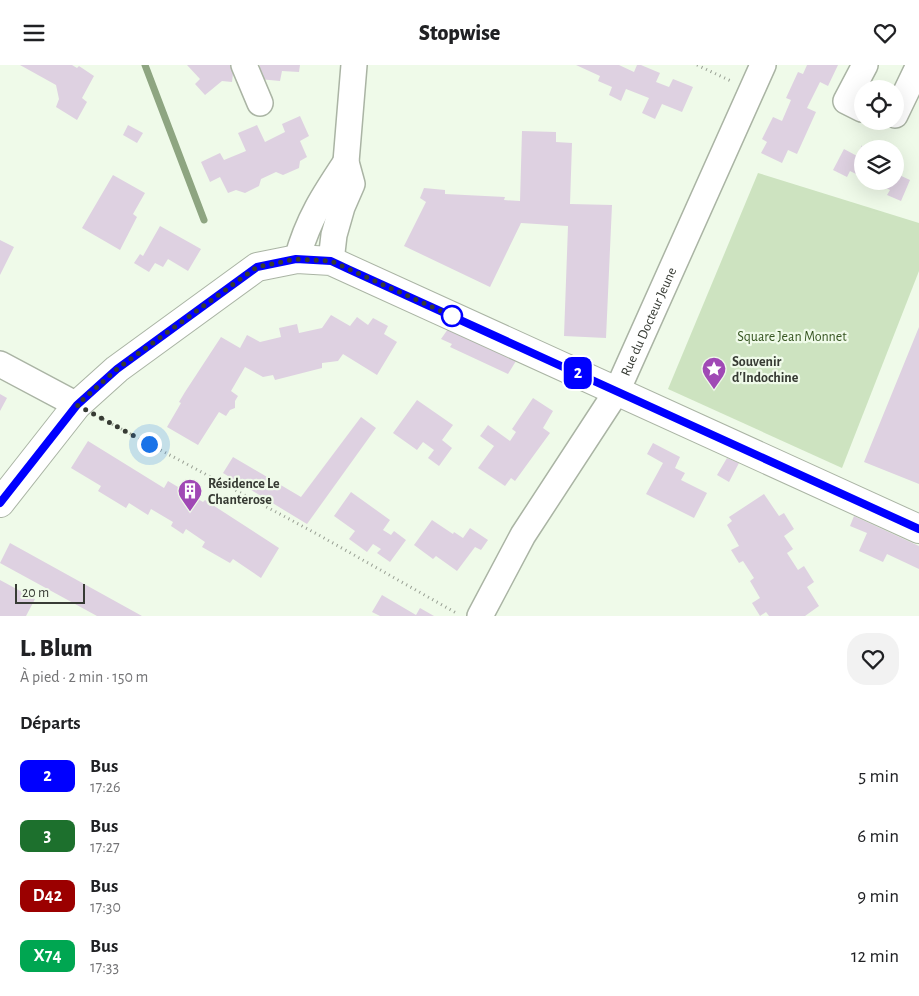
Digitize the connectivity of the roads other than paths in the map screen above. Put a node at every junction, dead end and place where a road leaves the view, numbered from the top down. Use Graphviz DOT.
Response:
graph roads {
  1 [pos="244,65"];
  2 [pos="354,65"];
  3 [pos="763,65"];
  4 [pos="864,65"];
  5 [pos="919,65"];
  6 [pos="856,80"];
  7 [pos="854,85"];
  8 [pos="904,96"];
  9 [pos="260,103"];
  10 [pos="854,105"];
  11 [pos="346,162"];
  12 [pos="296,259"];
  13 [pos="331,261"];
  14 [pos="0,364"];
  15 [pos="617,391"];
  16 [pos="77,405"];
  17 [pos="0,503"];
  18 [pos="919,529"];
  19 [pos="481,614"];
  1 -- 9 [label="street"];
  2 -- 11 [label="street"];
  3 -- 15 [label="street, Rue du Docteur Jeune"];
  4 -- 6 [label="street"];
  5 -- 8 [label="street"];
  7 -- 10 [label="street"];
  11 -- 12 [label="street"];
  11 -- 13 [label="street"];
  12 -- 13 [label="street"];
  12 -- 16 [label="street"];
  13 -- 15 [label="street"];
  14 -- 16 [label="street"];
  15 -- 18 [label="street"];
  15 -- 19 [label="street, Rue du Docteur Jeune"];
  16 -- 17 [label="street"];
}
